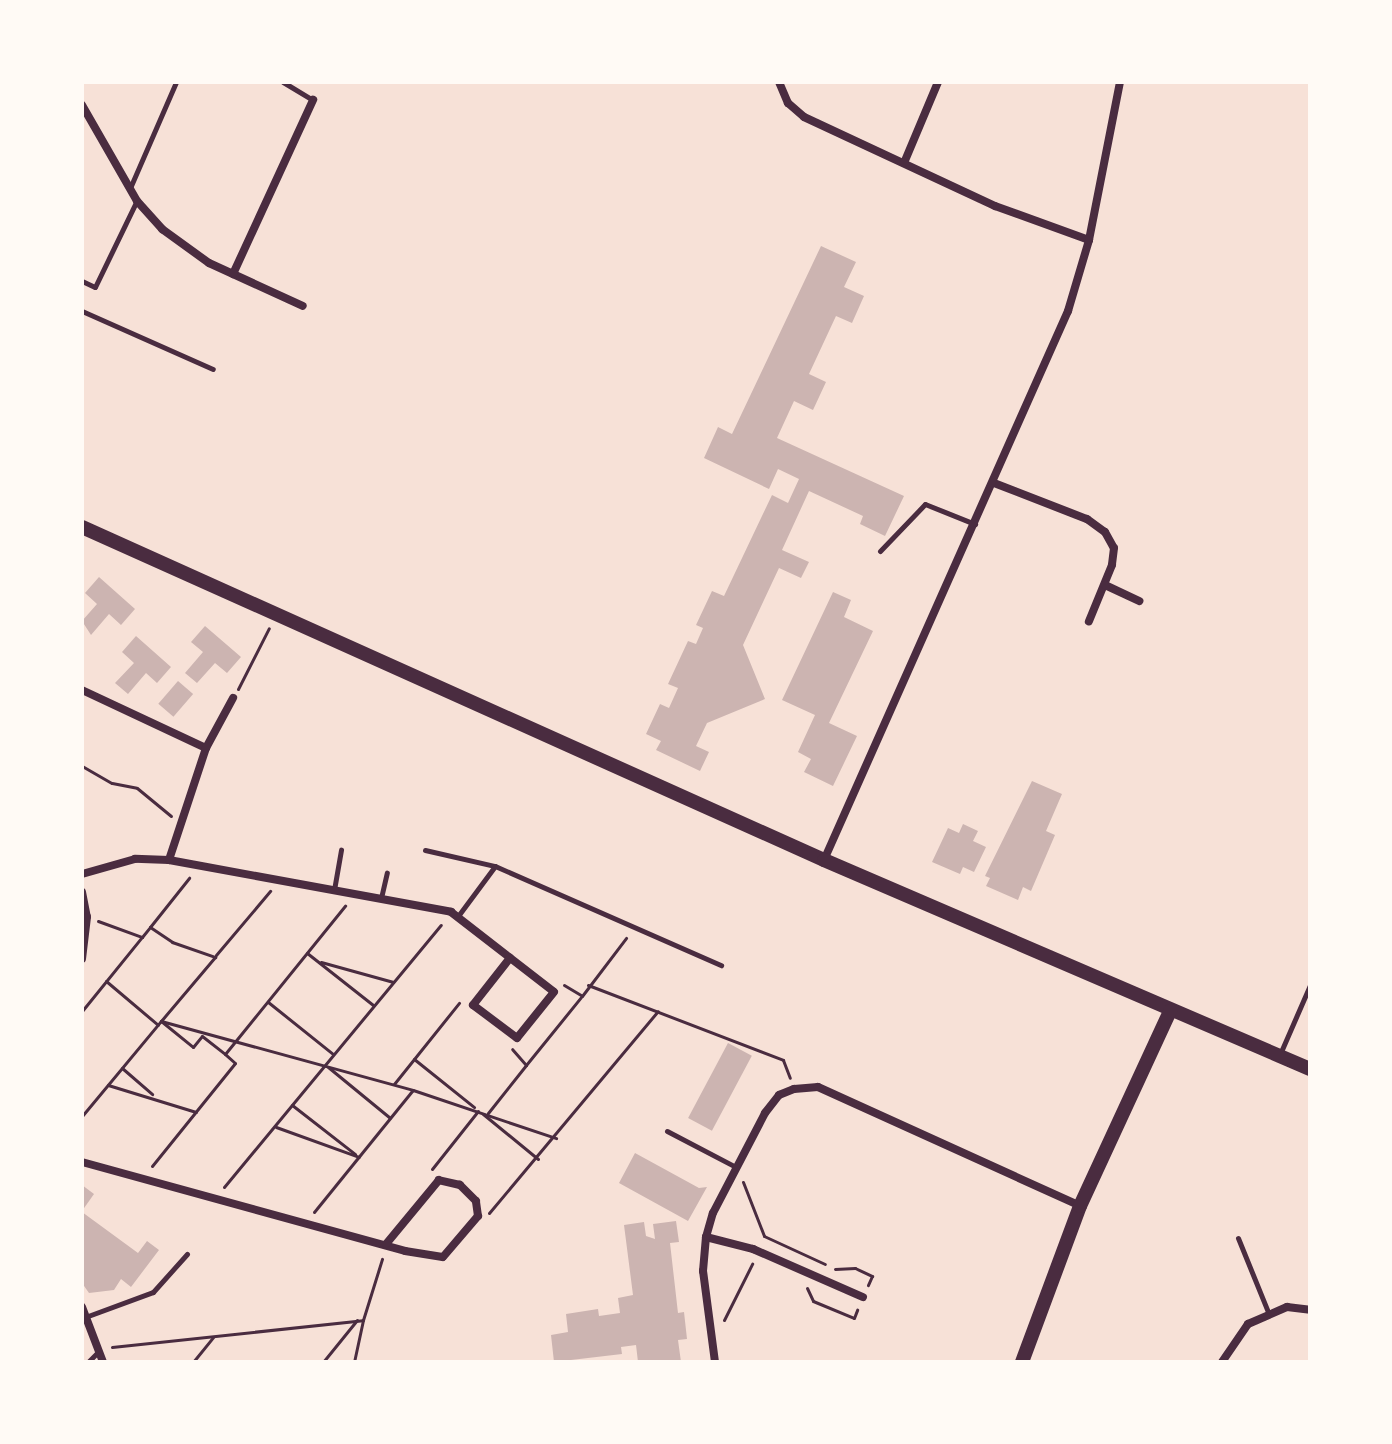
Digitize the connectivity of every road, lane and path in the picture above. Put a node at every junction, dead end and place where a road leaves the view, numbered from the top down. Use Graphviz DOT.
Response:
graph roads {
  1 [pos="176,82"];
  2 [pos="283,82"];
  3 [pos="779,82"];
  4 [pos="938,82"];
  5 [pos="1120,82"];
  6 [pos="313,100"];
  7 [pos="82,105"];
  8 [pos="904,163"];
  9 [pos="130,188"];
  10 [pos="137,201"];
  11 [pos="1089,240"];
  12 [pos="233,274"];
  13 [pos="82,281"];
  14 [pos="303,306"];
  15 [pos="82,311"];
  16 [pos="213,369"];
  17 [pos="994,483"];
  18 [pos="976,525"];
  19 [pos="82,527"];
  20 [pos="880,551"];
  21 [pos="1105,585"];
  22 [pos="1140,601"];
  23 [pos="276,614"];
  24 [pos="1089,621"];
  25 [pos="82,690"];
  26 [pos="233,698"];
  27 [pos="206,748"];
  28 [pos="82,766"];
  29 [pos="181,825"];
  30 [pos="341,850"];
  31 [pos="425,850"];
  32 [pos="169,860"];
  33 [pos="824,860"];
  34 [pos="199,865"];
  35 [pos="495,866"];
  36 [pos="387,873"];
  37 [pos="82,874"];
  38 [pos="278,882"];
  39 [pos="333,891"];
  40 [pos="82,892"];
  41 [pos="355,894"];
  42 [pos="381,898"];
  43 [pos="454,914"];
  44 [pos="87,917"];
  45 [pos="150,927"];
  46 [pos="634,927"];
  47 [pos="142,937"];
  48 [pos="307,953"];
  49 [pos="215,957"];
  50 [pos="510,958"];
  51 [pos="82,959"];
  52 [pos="317,961"];
  53 [pos="721,965"];
  54 [pos="106,981"];
  55 [pos="393,982"];
  56 [pos="588,985"];
  57 [pos="1310,985"];
  58 [pos="554,992"];
  59 [pos="582,996"];
  60 [pos="267,1001"];
  61 [pos="473,1005"];
  62 [pos="373,1006"];
  63 [pos="82,1011"];
  64 [pos="658,1011"];
  65 [pos="1170,1011"];
  66 [pos="160,1023"];
  67 [pos="204,1030"];
  68 [pos="202,1036"];
  69 [pos="238,1038"];
  70 [pos="517,1038"];
  71 [pos="225,1054"];
  72 [pos="333,1054"];
  73 [pos="1280,1055"];
  74 [pos="414,1059"];
  75 [pos="325,1065"];
  76 [pos="526,1065"];
  77 [pos="122,1068"];
  78 [pos="1310,1069"];
  79 [pos="394,1084"];
  80 [pos="108,1085"];
  81 [pos="794,1089"];
  82 [pos="413,1090"];
  83 [pos="153,1094"];
  84 [pos="292,1105"];
  85 [pos="478,1111"];
  86 [pos="196,1112"];
  87 [pos="488,1114"];
  88 [pos="82,1115"];
  89 [pos="391,1119"];
  90 [pos="274,1127"];
  91 [pos="667,1131"];
  92 [pos="556,1138"];
  93 [pos="359,1157"];
  94 [pos="538,1159"];
  95 [pos="82,1162"];
  96 [pos="737,1167"];
  97 [pos="143,1178"];
  98 [pos="439,1180"];
  99 [pos="216,1197"];
  100 [pos="1080,1206"];
  101 [pos="478,1216"];
  102 [pos="306,1222"];
  103 [pos="706,1237"];
  104 [pos="1238,1238"];
  105 [pos="386,1244"];
  106 [pos="187,1254"];
  107 [pos="863,1297"];
  108 [pos="82,1307"];
  109 [pos="1310,1310"];
  110 [pos="1268,1312"];
  111 [pos="88,1316"];
  112 [pos="357,1320"];
  113 [pos="363,1320"];
  114 [pos="213,1337"];
  115 [pos="101,1348"];
  116 [pos="88,1362"];
  117 [pos="103,1362"];
  118 [pos="193,1362"];
  119 [pos="252,1362"];
  120 [pos="259,1362"];
  121 [pos="323,1362"];
  122 [pos="354,1362"];
  123 [pos="715,1362"];
  124 [pos="1022,1362"];
  125 [pos="1222,1362"];
  1 -- 9 [label="lane"];
  2 -- 6 [label="lane"];
  3 -- 8 [label="street"];
  4 -- 8 [label="street"];
  5 -- 11 [label="street"];
  6 -- 12 [label="street"];
  7 -- 9 [label="street"];
  8 -- 11 [label="street"];
  9 -- 10 [label="street"];
  10 -- 12 [label="street"];
  10 -- 13 [label="lane"];
  11 -- 17 [label="street"];
  12 -- 14 [label="street"];
  15 -- 16 [label="lane"];
  17 -- 18 [label="street"];
  17 -- 21 [label="street"];
  18 -- 20 [label="lane"];
  18 -- 33 [label="street"];
  19 -- 23 [label="street"];
  21 -- 22 [label="street"];
  21 -- 24 [label="street"];
  23 -- 26 [label="path"];
  23 -- 33 [label="street"];
  25 -- 27 [label="street"];
  26 -- 27 [label="street"];
  27 -- 29 [label="street"];
  28 -- 29 [label="path"];
  29 -- 32 [label="street"];
  30 -- 39 [label="lane"];
  31 -- 35 [label="lane"];
  32 -- 34 [label="street"];
  32 -- 37 [label="street"];
  33 -- 65 [label="street"];
  34 -- 38 [label="street"];
  34 -- 45 [label="path"];
  35 -- 43 [label="lane"];
  35 -- 46 [label="lane"];
  36 -- 42 [label="lane"];
  38 -- 39 [label="street"];
  38 -- 49 [label="path"];
  39 -- 41 [label="street"];
  40 -- 44 [label="street"];
  41 -- 42 [label="street"];
  41 -- 48 [label="path"];
  42 -- 43 [label="street"];
  43 -- 50 [label="street"];
  43 -- 55 [label="path"];
  44 -- 47 [label="path"];
  44 -- 51 [label="street"];
  45 -- 47 [label="path"];
  45 -- 49 [label="path"];
  46 -- 53 [label="lane"];
  46 -- 56 [label="path"];
  47 -- 54 [label="path"];
  48 -- 52 [label="path"];
  48 -- 60 [label="path"];
  49 -- 66 [label="path"];
  50 -- 58 [label="street"];
  50 -- 61 [label="street"];
  52 -- 55 [label="path"];
  52 -- 62 [label="path"];
  54 -- 63 [label="path"];
  54 -- 66 [label="path"];
  55 -- 62 [label="path"];
  56 -- 59 [label="path"];
  56 -- 64 [label="path"];
  57 -- 73 [label="lane"];
  58 -- 59 [label="path"];
  58 -- 70 [label="street"];
  59 -- 76 [label="path"];
  60 -- 69 [label="path"];
  60 -- 72 [label="path"];
  61 -- 70 [label="street"];
  61 -- 74 [label="path"];
  62 -- 72 [label="path"];
  64 -- 81 [label="path"];
  64 -- 92 [label="path"];
  65 -- 73 [label="street"];
  65 -- 100 [label="street"];
  66 -- 67 [label="path"];
  66 -- 68 [label="path"];
  66 -- 77 [label="path"];
  67 -- 68 [label="path"];
  67 -- 69 [label="path"];
  68 -- 71 [label="path"];
  69 -- 71 [label="path"];
  69 -- 75 [label="path"];
  70 -- 76 [label="path"];
  71 -- 86 [label="path"];
  72 -- 75 [label="path"];
  73 -- 78 [label="street"];
  74 -- 79 [label="path"];
  74 -- 85 [label="path"];
  75 -- 79 [label="path"];
  75 -- 84 [label="path"];
  75 -- 89 [label="path"];
  76 -- 87 [label="path"];
  77 -- 80 [label="path"];
  77 -- 83 [label="path"];
  79 -- 82 [label="path"];
  80 -- 83 [label="path"];
  80 -- 88 [label="path"];
  81 -- 96 [label="street"];
  81 -- 100 [label="street"];
  82 -- 85 [label="path"];
  82 -- 89 [label="path"];
  83 -- 86 [label="path"];
  84 -- 90 [label="path"];
  84 -- 93 [label="path"];
  85 -- 87 [label="path"];
  85 -- 94 [label="path"];
  85 -- 98 [label="path"];
  86 -- 97 [label="path"];
  87 -- 92 [label="path"];
  89 -- 93 [label="path"];
  90 -- 93 [label="path"];
  90 -- 99 [label="path"];
  91 -- 96 [label="lane"];
  92 -- 94 [label="path"];
  93 -- 102 [label="path"];
  94 -- 101 [label="path"];
  95 -- 97 [label="street"];
  96 -- 103 [label="street"];
  97 -- 99 [label="street"];
  98 -- 101 [label="street"];
  98 -- 105 [label="street"];
  99 -- 102 [label="street"];
  100 -- 124 [label="street"];
  101 -- 105 [label="street"];
  102 -- 105 [label="street"];
  103 -- 107 [label="street"];
  103 -- 123 [label="street"];
  104 -- 110 [label="lane"];
  105 -- 113 [label="path"];
  106 -- 111 [label="lane"];
  108 -- 111 [label="street"];
  109 -- 110 [label="street"];
  110 -- 125 [label="street"];
  111 -- 115 [label="street"];
  112 -- 113 [label="path"];
  112 -- 114 [label="path"];
  112 -- 121 [label="path"];
  113 -- 122 [label="path"];
  114 -- 115 [label="path"];
  114 -- 118 [label="path"];
  115 -- 116 [label="lane"];
  115 -- 117 [label="street"];
  119 -- 120 [label="path"];
}
